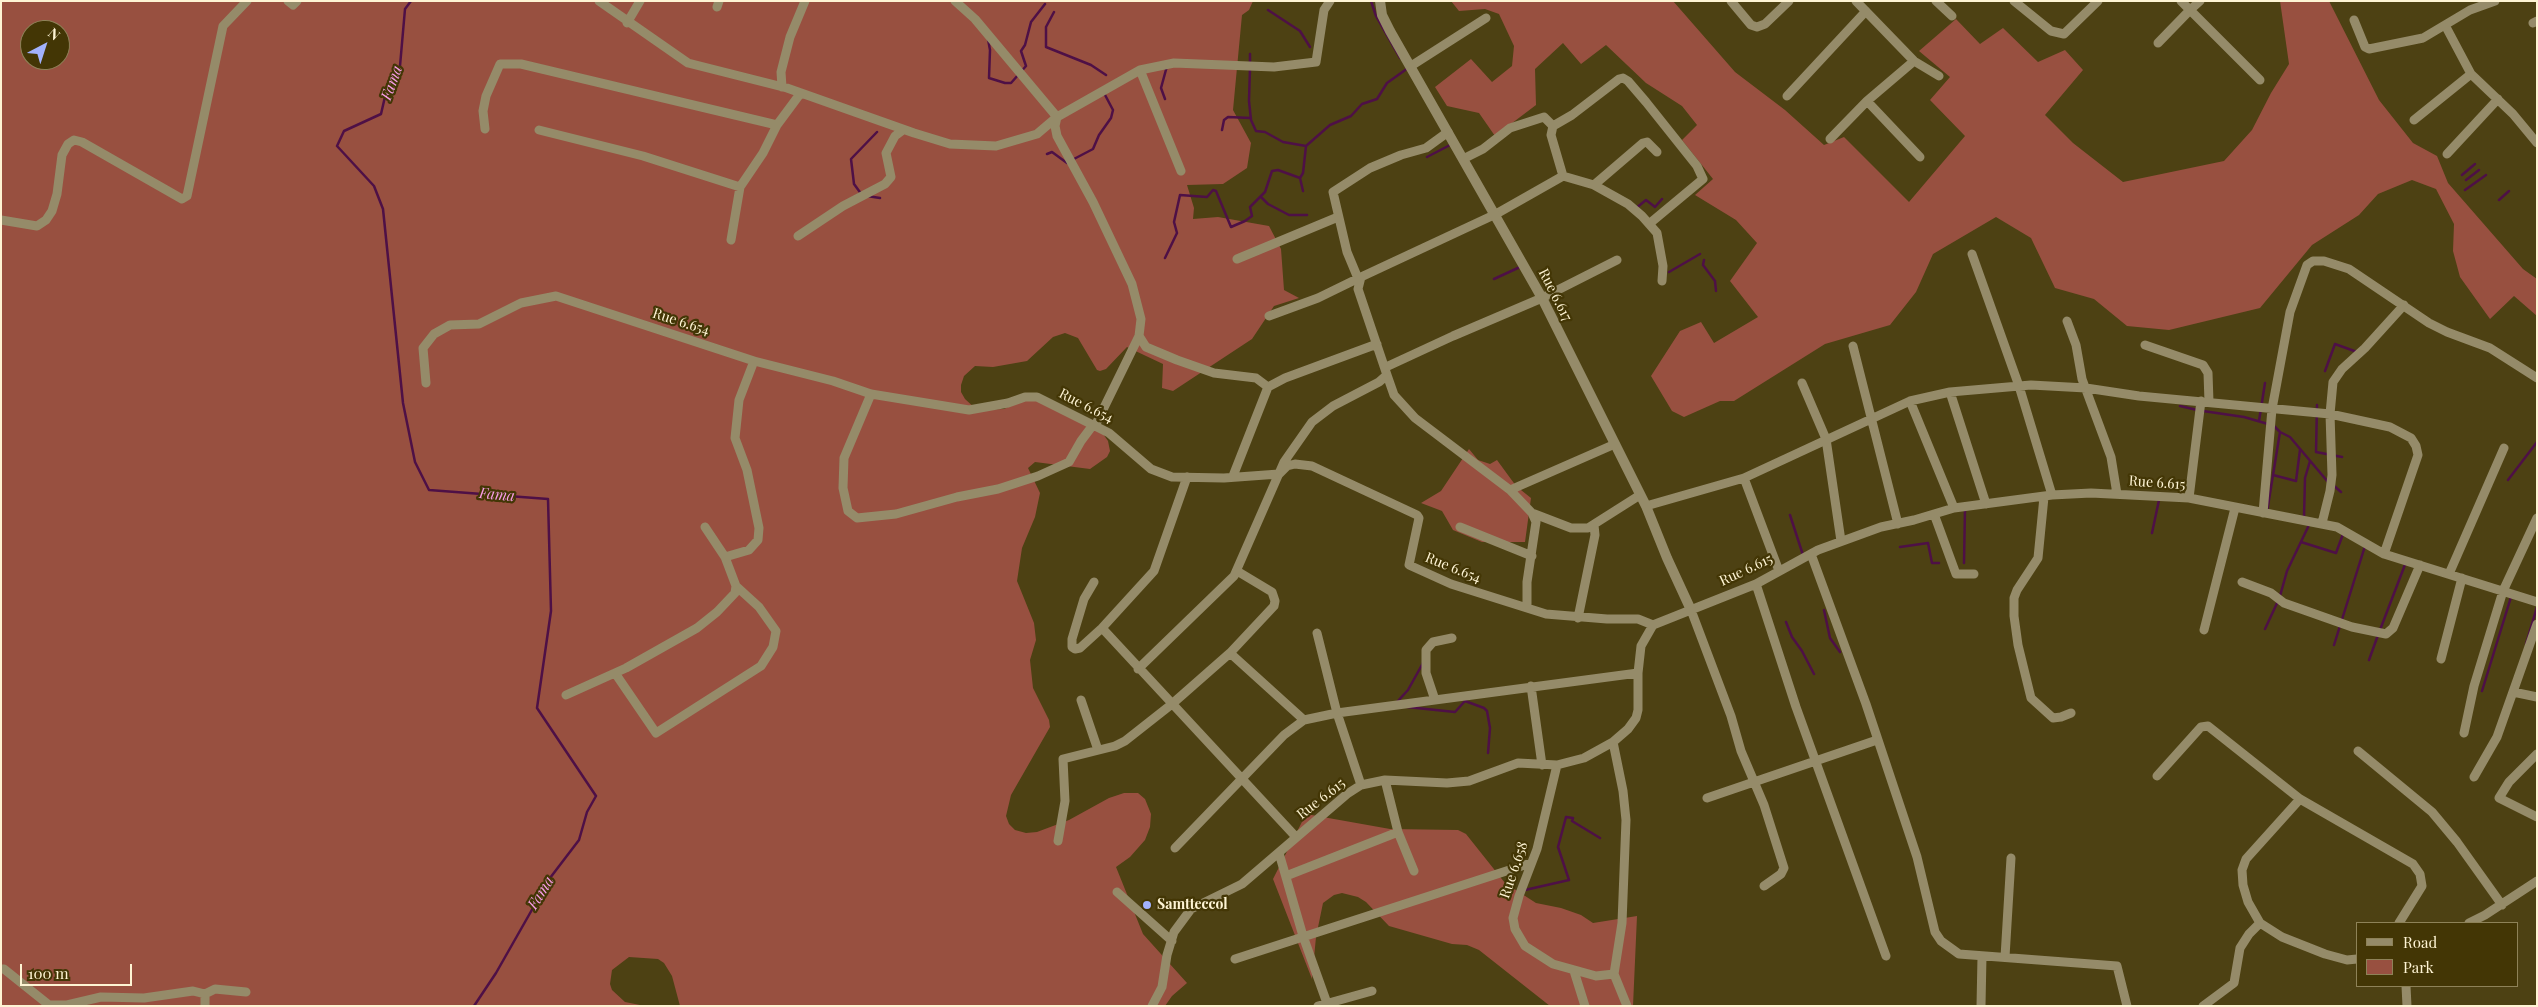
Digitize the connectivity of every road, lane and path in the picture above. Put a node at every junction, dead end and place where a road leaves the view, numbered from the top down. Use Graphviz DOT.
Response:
graph roads {
  1 [pos="248,1"];
  2 [pos="288,1"];
  3 [pos="297,1"];
  4 [pos="599,1"];
  5 [pos="640,1"];
  6 [pos="805,1"];
  7 [pos="955,1"];
  8 [pos="1330,1"];
  9 [pos="1380,1"];
  10 [pos="1732,1"];
  11 [pos="1789,1"];
  12 [pos="1856,1"];
  13 [pos="1936,1"];
  14 [pos="2014,1"];
  15 [pos="2098,1"];
  16 [pos="2182,1"];
  17 [pos="2200,1"];
  18 [pos="2495,1"];
  19 [pos="2190,10"];
  20 [pos="1866,11"];
  21 [pos="1952,16"];
  22 [pos="1486,18"];
  23 [pos="2354,20"];
  24 [pos="627,23"];
  25 [pos="2446,25"];
  26 [pos="2158,43"];
  27 [pos="1914,61"];
  28 [pos="1411,66"];
  29 [pos="1140,70"];
  30 [pos="2471,74"];
  31 [pos="1939,76"];
  32 [pos="2260,80"];
  33 [pos="782,87"];
  34 [pos="800,94"];
  35 [pos="1787,96"];
  36 [pos="2498,99"];
  37 [pos="1867,101"];
  38 [pos="1057,117"];
  39 [pos="2414,120"];
  40 [pos="777,125"];
  41 [pos="1553,126"];
  42 [pos="485,129"];
  43 [pos="539,130"];
  44 [pos="903,130"];
  45 [pos="1448,132"];
  46 [pos="1830,139"];
  47 [pos="2537,143"];
  48 [pos="1657,152"];
  49 [pos="2447,154"];
  50 [pos="1920,157"];
  51 [pos="1463,159"];
  52 [pos="1180,171"];
  53 [pos="1563,176"];
  54 [pos="1594,185"];
  55 [pos="740,187"];
  56 [pos="1496,214"];
  57 [pos="1338,218"];
  58 [pos="1,220"];
  59 [pos="1649,224"];
  60 [pos="798,236"];
  61 [pos="731,240"];
  62 [pos="1972,254"];
  63 [pos="1238,260"];
  64 [pos="1617,260"];
  65 [pos="1361,277"];
  66 [pos="1662,281"];
  67 [pos="1542,298"];
  68 [pos="2404,305"];
  69 [pos="1269,316"];
  70 [pos="2067,321"];
  71 [pos="1139,336"];
  72 [pos="1378,344"];
  73 [pos="1853,346"];
  74 [pos="2145,346"];
  75 [pos="754,361"];
  76 [pos="1386,371"];
  77 [pos="2537,378"];
  78 [pos="426,383"];
  79 [pos="1802,383"];
  80 [pos="2020,386"];
  81 [pos="1268,387"];
  82 [pos="2086,388"];
  83 [pos="1950,392"];
  84 [pos="871,394"];
  85 [pos="1910,401"];
  86 [pos="2205,402"];
  87 [pos="2272,409"];
  88 [pos="2330,414"];
  89 [pos="1872,417"];
  90 [pos="1094,426"];
  91 [pos="1826,439"];
  92 [pos="1615,444"];
  93 [pos="2504,448"];
  94 [pos="1279,474"];
  95 [pos="1233,476"];
  96 [pos="1188,477"];
  97 [pos="1744,478"];
  98 [pos="1510,490"];
  99 [pos="2117,494"];
  100 [pos="1640,495"];
  101 [pos="2048,496"];
  102 [pos="2188,498"];
  103 [pos="1986,504"];
  104 [pos="1646,506"];
  105 [pos="1954,508"];
  106 [pos="2235,508"];
  107 [pos="1532,513"];
  108 [pos="2262,513"];
  109 [pos="1934,514"];
  110 [pos="2537,518"];
  111 [pos="2322,523"];
  112 [pos="1898,524"];
  113 [pos="1594,525"];
  114 [pos="705,527"];
  115 [pos="1460,527"];
  116 [pos="1841,541"];
  117 [pos="1811,554"];
  118 [pos="2384,554"];
  119 [pos="1532,556"];
  120 [pos="725,557"];
  121 [pos="2420,565"];
  122 [pos="1778,571"];
  123 [pos="1237,572"];
  124 [pos="1974,574"];
  125 [pos="2449,574"];
  126 [pos="2462,578"];
  127 [pos="1094,582"];
  128 [pos="2242,582"];
  129 [pos="1756,584"];
  130 [pos="736,586"];
  131 [pos="2504,591"];
  132 [pos="2537,602"];
  133 [pos="1527,608"];
  134 [pos="1691,610"];
  135 [pos="1578,618"];
  136 [pos="2537,624"];
  137 [pos="1652,625"];
  138 [pos="1102,628"];
  139 [pos="2204,630"];
  140 [pos="1317,633"];
  141 [pos="1452,638"];
  142 [pos="1230,653"];
  143 [pos="2441,659"];
  144 [pos="1138,669"];
  145 [pos="615,673"];
  146 [pos="1638,673"];
  147 [pos="1531,686"];
  148 [pos="2513,692"];
  149 [pos="566,694"];
  150 [pos="2537,697"];
  151 [pos="1081,700"];
  152 [pos="1435,700"];
  153 [pos="1172,704"];
  154 [pos="1337,713"];
  155 [pos="2071,713"];
  156 [pos="1304,720"];
  157 [pos="2464,733"];
  158 [pos="1876,740"];
  159 [pos="1613,742"];
  160 [pos="1098,750"];
  161 [pos="2358,751"];
  162 [pos="2537,754"];
  163 [pos="1816,761"];
  164 [pos="1542,765"];
  165 [pos="1557,765"];
  166 [pos="2157,776"];
  167 [pos="2474,777"];
  168 [pos="1242,779"];
  169 [pos="1385,780"];
  170 [pos="1755,782"];
  171 [pos="1361,785"];
  172 [pos="1706,798"];
  173 [pos="2300,799"];
  174 [pos="2537,817"];
  175 [pos="1398,832"];
  176 [pos="1296,837"];
  177 [pos="1058,841"];
  178 [pos="1175,848"];
  179 [pos="1279,853"];
  180 [pos="2010,858"];
  181 [pos="1531,863"];
  182 [pos="1414,871"];
  183 [pos="1286,876"];
  184 [pos="2537,881"];
  185 [pos="1764,886"];
  186 [pos="1117,892"];
  187 [pos="2502,905"];
  188 [pos="2400,922"];
  189 [pos="2471,922"];
  190 [pos="2260,923"];
  191 [pos="1303,936"];
  192 [pos="1172,941"];
  193 [pos="1886,956"];
  194 [pos="1982,956"];
  195 [pos="2005,957"];
  196 [pos="1235,959"];
  197 [pos="2356,959"];
  198 [pos="1,969"];
  199 [pos="1574,971"];
  200 [pos="1614,974"];
  201 [pos="2406,987"];
  202 [pos="1372,991"];
  203 [pos="246,992"];
  204 [pos="206,994"];
  205 [pos="1325,1005"];
  206 [pos="205,1006"];
  207 [pos="1152,1006"];
  208 [pos="1585,1006"];
  209 [pos="1627,1006"];
  210 [pos="1980,1006"];
  211 [pos="2127,1006"];
  212 [pos="2203,1006"];
  213 [pos="2407,1006"];
  1 -- 58 [label="street"];
  2 -- 3 [label="street"];
  4 -- 24 [label="street"];
  5 -- 24 [label="street"];
  6 -- 33 [label="street"];
  7 -- 38 [label="street"];
  8 -- 29 [label="street"];
  9 -- 28 [label="street, Rue 6.617"];
  10 -- 11 [label="street"];
  12 -- 20 [label="street"];
  13 -- 21 [label="street"];
  14 -- 15 [label="street"];
  16 -- 19 [label="street"];
  17 -- 19 [label="street"];
  18 -- 25 [label="street"];
  19 -- 26 [label="street"];
  19 -- 32 [label="street"];
  20 -- 27 [label="street"];
  20 -- 35 [label="street"];
  22 -- 28 [label="street"];
  23 -- 25 [label="street"];
  24 -- 33 [label="street"];
  25 -- 30 [label="street"];
  27 -- 31 [label="street"];
  27 -- 37 [label="street"];
  28 -- 45 [label="street, Rue 6.617"];
  29 -- 38 [label="street"];
  29 -- 52 [label="street"];
  30 -- 36 [label="street"];
  30 -- 39 [label="street"];
  33 -- 34 [label="street"];
  34 -- 40 [label="street"];
  34 -- 44 [label="street"];
  36 -- 47 [label="street"];
  36 -- 49 [label="street"];
  37 -- 46 [label="street"];
  37 -- 50 [label="street"];
  38 -- 44 [label="street"];
  38 -- 71 [label="street"];
  40 -- 42 [label="street"];
  40 -- 55 [label="street"];
  41 -- 51 [label="street"];
  41 -- 53 [label="street"];
  41 -- 59 [label="street"];
  43 -- 55 [label="street"];
  44 -- 60 [label="street"];
  45 -- 51 [label="street, Rue 6.617"];
  45 -- 57 [label="street"];
  48 -- 54 [label="street"];
  51 -- 56 [label="street, Rue 6.617"];
  53 -- 54 [label="street"];
  53 -- 56 [label="street"];
  54 -- 59 [label="street"];
  55 -- 61 [label="street"];
  56 -- 65 [label="street"];
  56 -- 67 [label="street, Rue 6.617"];
  57 -- 63 [label="street"];
  57 -- 65 [label="street"];
  59 -- 66 [label="street"];
  62 -- 80 [label="street"];
  64 -- 67 [label="street"];
  65 -- 69 [label="street"];
  65 -- 72 [label="street"];
  67 -- 76 [label="street"];
  67 -- 92 [label="street, Rue 6.617"];
  68 -- 77 [label="street"];
  68 -- 87 [label="street"];
  68 -- 88 [label="street"];
  70 -- 82 [label="street"];
  71 -- 81 [label="street"];
  71 -- 90 [label="street"];
  72 -- 76 [label="street"];
  72 -- 81 [label="street"];
  73 -- 89 [label="street"];
  74 -- 86 [label="street"];
  75 -- 78 [label="street, Rue 6.654"];
  75 -- 84 [label="street, Rue 6.654"];
  75 -- 120 [label="street"];
  76 -- 94 [label="street"];
  76 -- 98 [label="street"];
  79 -- 91 [label="street"];
  80 -- 82 [label="street"];
  80 -- 83 [label="street"];
  80 -- 101 [label="street"];
  81 -- 95 [label="street"];
  82 -- 86 [label="street"];
  82 -- 99 [label="street"];
  83 -- 85 [label="street"];
  83 -- 103 [label="street"];
  84 -- 90 [label="street, Rue 6.654"];
  84 -- 90 [label="street"];
  85 -- 89 [label="street"];
  85 -- 105 [label="street"];
  86 -- 87 [label="street"];
  86 -- 102 [label="street"];
  87 -- 88 [label="street"];
  87 -- 108 [label="street"];
  88 -- 111 [label="street"];
  88 -- 118 [label="street"];
  89 -- 91 [label="street"];
  89 -- 112 [label="street"];
  90 -- 96 [label="street, Rue 6.654"];
  91 -- 97 [label="street"];
  91 -- 116 [label="street"];
  92 -- 98 [label="street"];
  92 -- 100 [label="street, Rue 6.617"];
  93 -- 125 [label="street"];
  94 -- 95 [label="street, Rue 6.654"];
  94 -- 123 [label="street"];
  94 -- 133 [label="street, Rue 6.654"];
  95 -- 96 [label="street, Rue 6.654"];
  96 -- 138 [label="street"];
  97 -- 104 [label="street"];
  97 -- 122 [label="street"];
  98 -- 107 [label="street"];
  99 -- 101 [label="street, Rue 6.615"];
  99 -- 102 [label="street, Rue 6.615"];
  100 -- 104 [label="street, Rue 6.617"];
  100 -- 113 [label="street"];
  101 -- 103 [label="street, Rue 6.615"];
  101 -- 155 [label="street"];
  102 -- 106 [label="street, Rue 6.615"];
  103 -- 105 [label="street, Rue 6.615"];
  104 -- 134 [label="street, Rue 6.617"];
  105 -- 109 [label="street, Rue 6.615"];
  106 -- 108 [label="street, Rue 6.615"];
  106 -- 139 [label="street"];
  107 -- 113 [label="street"];
  107 -- 119 [label="street"];
  108 -- 111 [label="street, Rue 6.615"];
  109 -- 112 [label="street, Rue 6.615"];
  109 -- 124 [label="street"];
  110 -- 131 [label="street"];
  111 -- 118 [label="street, Rue 6.615"];
  112 -- 116 [label="street, Rue 6.615"];
  113 -- 135 [label="street"];
  114 -- 120 [label="street"];
  115 -- 119 [label="street"];
  116 -- 117 [label="street, Rue 6.615"];
  117 -- 122 [label="street, Rue 6.615"];
  117 -- 158 [label="street"];
  118 -- 121 [label="street, Rue 6.615"];
  119 -- 133 [label="street"];
  120 -- 130 [label="street"];
  121 -- 125 [label="street, Rue 6.615"];
  121 -- 128 [label="street"];
  122 -- 129 [label="street, Rue 6.615"];
  123 -- 142 [label="street"];
  123 -- 144 [label="street"];
  125 -- 126 [label="street, Rue 6.615"];
  126 -- 131 [label="street, Rue 6.615"];
  126 -- 143 [label="street"];
  127 -- 138 [label="street"];
  129 -- 134 [label="street, Rue 6.615"];
  129 -- 163 [label="street"];
  130 -- 145 [label="street"];
  130 -- 145 [label="street"];
  131 -- 132 [label="street, Rue 6.615"];
  131 -- 157 [label="street"];
  133 -- 135 [label="street, Rue 6.654"];
  134 -- 137 [label="street, Rue 6.615"];
  134 -- 170 [label="street"];
  135 -- 137 [label="street, Rue 6.654"];
  136 -- 148 [label="street"];
  137 -- 146 [label="street, Rue 6.615"];
  138 -- 144 [label="street"];
  140 -- 154 [label="street"];
  141 -- 152 [label="street"];
  142 -- 153 [label="street"];
  142 -- 156 [label="street"];
  144 -- 153 [label="street"];
  145 -- 149 [label="street"];
  146 -- 147 [label="street"];
  146 -- 159 [label="street, Rue 6.615"];
  147 -- 152 [label="street"];
  147 -- 164 [label="street"];
  148 -- 150 [label="street"];
  148 -- 167 [label="street"];
  151 -- 160 [label="street"];
  152 -- 154 [label="street"];
  153 -- 160 [label="street"];
  153 -- 168 [label="street"];
  154 -- 156 [label="street"];
  154 -- 171 [label="street"];
  156 -- 168 [label="street"];
  158 -- 163 [label="street"];
  158 -- 194 [label="street"];
  159 -- 165 [label="street, Rue 6.615"];
  159 -- 200 [label="street"];
  160 -- 177 [label="street"];
  161 -- 187 [label="street"];
  162 -- 174 [label="street"];
  163 -- 170 [label="street"];
  163 -- 193 [label="street"];
  164 -- 165 [label="street, Rue 6.615"];
  164 -- 169 [label="street, Rue 6.615"];
  165 -- 181 [label="street, Rue 6.658"];
  166 -- 173 [label="street"];
  168 -- 176 [label="street"];
  168 -- 178 [label="street"];
  169 -- 171 [label="street, Rue 6.615"];
  169 -- 175 [label="street"];
  170 -- 172 [label="street"];
  170 -- 185 [label="street"];
  171 -- 176 [label="street, Rue 6.615"];
  173 -- 188 [label="street"];
  173 -- 190 [label="street"];
  175 -- 182 [label="street"];
  175 -- 183 [label="street"];
  176 -- 179 [label="street, Rue 6.615"];
  179 -- 183 [label="street"];
  179 -- 192 [label="street, Rue 6.615"];
  180 -- 195 [label="street"];
  181 -- 191 [label="street"];
  181 -- 199 [label="street, Rue 6.658"];
  183 -- 191 [label="street"];
  184 -- 187 [label="street"];
  186 -- 192 [label="street"];
  187 -- 189 [label="street"];
  190 -- 197 [label="street"];
  190 -- 212 [label="street"];
  191 -- 196 [label="street"];
  191 -- 205 [label="street"];
  192 -- 207 [label="street, Rue 6.615"];
  194 -- 195 [label="street"];
  194 -- 210 [label="street"];
  195 -- 211 [label="street"];
  198 -- 204 [label="street"];
  199 -- 200 [label="street, Rue 6.658"];
  199 -- 208 [label="street"];
  200 -- 209 [label="street"];
  201 -- 213 [label="street"];
  202 -- 205 [label="street"];
  203 -- 204 [label="street"];
  204 -- 206 [label="street"];
}
